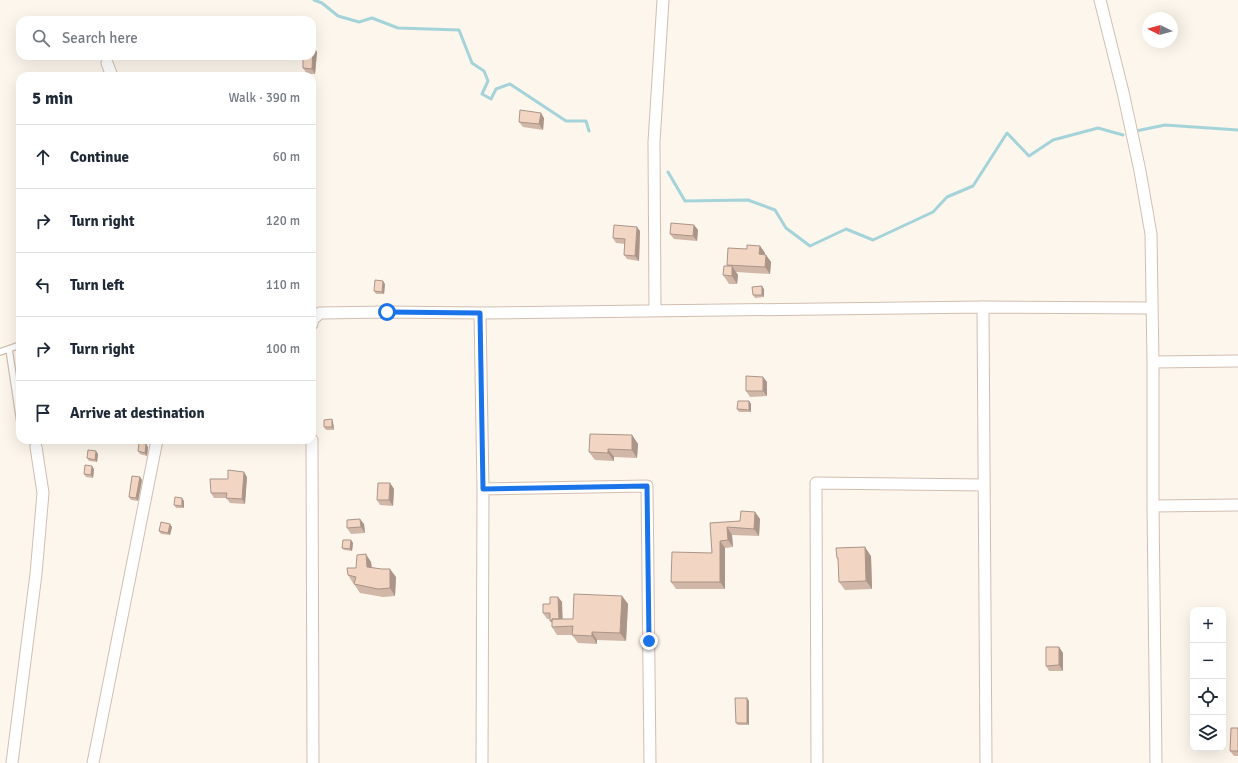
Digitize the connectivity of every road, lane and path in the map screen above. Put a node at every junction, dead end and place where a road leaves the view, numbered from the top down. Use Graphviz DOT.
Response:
graph roads {
  1 [pos="663,0"];
  2 [pos="1100,0"];
  3 [pos="107,63"];
  4 [pos="110,72"];
  5 [pos="983,308"];
  6 [pos="1152,308"];
  7 [pos="655,310"];
  8 [pos="480,313"];
  9 [pos="316,316"];
  10 [pos="16,346"];
  11 [pos="9,349"];
  12 [pos="0,352"];
  13 [pos="1238,361"];
  14 [pos="1154,362"];
  15 [pos="16,395"];
  16 [pos="33,444"];
  17 [pos="156,444"];
  18 [pos="312,444"];
  19 [pos="984,485"];
  20 [pos="483,489"];
  21 [pos="1238,505"];
  22 [pos="1153,506"];
  23 [pos="12,763"];
  24 [pos="93,763"];
  25 [pos="313,763"];
  26 [pos="482,763"];
  27 [pos="650,763"];
  28 [pos="817,763"];
  29 [pos="986,763"];
  30 [pos="1156,763"];
  1 -- 7 [label="street"];
  2 -- 6 [label="street"];
  3 -- 4 [label="street"];
  5 -- 6 [label="street"];
  5 -- 7 [label="street"];
  5 -- 19 [label="street"];
  6 -- 14 [label="street"];
  7 -- 8 [label="street"];
  8 -- 9 [label="street"];
  8 -- 20 [label="street"];
  10 -- 11 [label="lane"];
  11 -- 12 [label="lane"];
  11 -- 15 [label="lane"];
  13 -- 14 [label="street"];
  14 -- 22 [label="street"];
  16 -- 23 [label="street"];
  17 -- 24 [label="street"];
  18 -- 25 [label="street"];
  19 -- 28 [label="street"];
  19 -- 29 [label="street"];
  20 -- 26 [label="street"];
  20 -- 27 [label="street"];
  21 -- 22 [label="street"];
  22 -- 30 [label="street"];
}
